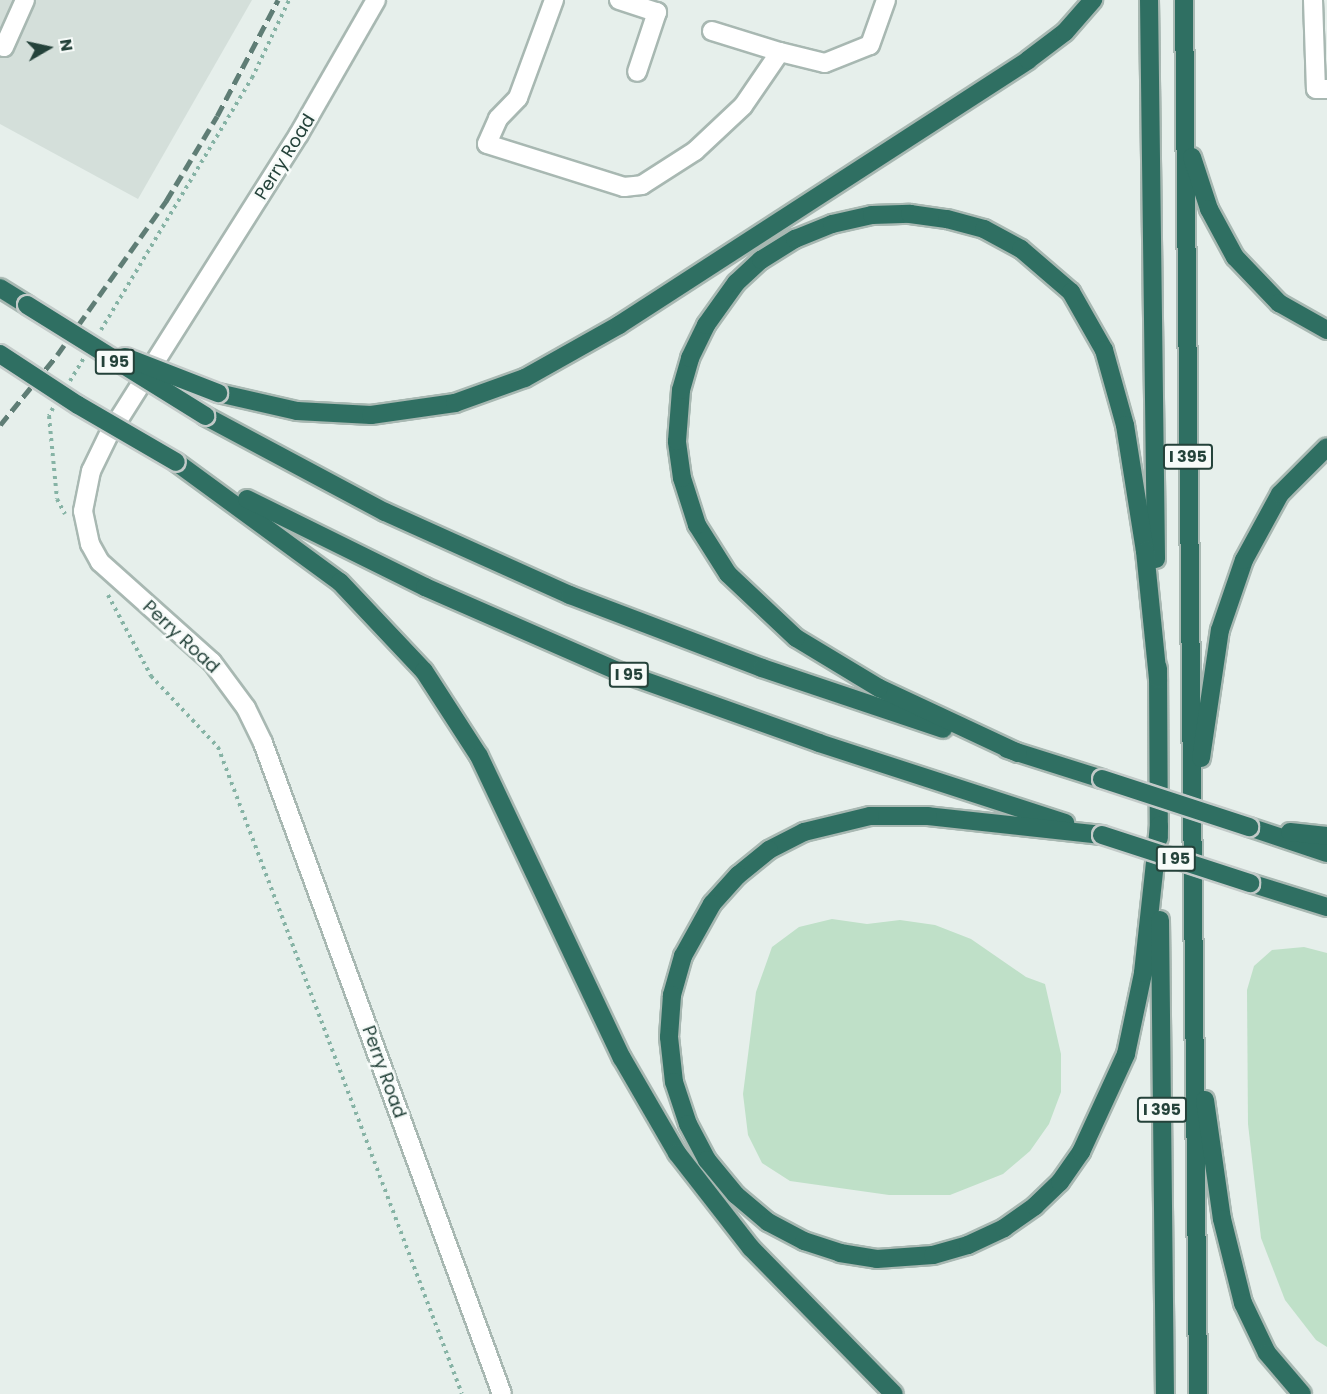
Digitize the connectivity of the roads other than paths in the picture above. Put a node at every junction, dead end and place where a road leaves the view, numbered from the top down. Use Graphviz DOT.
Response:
graph roads {
  1 [pos="25,0"];
  2 [pos="376,0"];
  3 [pos="554,0"];
  4 [pos="619,0"];
  5 [pos="886,0"];
  6 [pos="1093,0"];
  7 [pos="1149,0"];
  8 [pos="1184,0"];
  9 [pos="1313,0"];
  10 [pos="712,31"];
  11 [pos="0,45"];
  12 [pos="780,52"];
  13 [pos="637,72"];
  14 [pos="1327,89"];
  15 [pos="1185,114"];
  16 [pos="0,288"];
  17 [pos="58,326"];
  18 [pos="1327,330"];
  19 [pos="0,354"];
  20 [pos="1327,447"];
  21 [pos="176,462"];
  22 [pos="1158,678"];
  23 [pos="1018,753"];
  24 [pos="1159,826"];
  25 [pos="1249,827"];
  26 [pos="1102,835"];
  27 [pos="1327,836"];
  28 [pos="1192,837"];
  29 [pos="1327,853"];
  30 [pos="1327,907"];
  31 [pos="1194,987"];
  32 [pos="502,1394"];
  33 [pos="894,1394"];
  34 [pos="1165,1394"];
  35 [pos="1198,1394"];
  36 [pos="1302,1394"];
  1 -- 11 [label="street"];
  2 -- 32 [label="street, Perry Road"];
  3 -- 12 [label="street"];
  4 -- 13 [label="street"];
  5 -- 12 [label="street"];
  6 -- 17 [label="highway, bridge"];
  7 -- 22 [label="highway, I 395"];
  8 -- 15 [label="highway, I 395"];
  9 -- 14 [label="street"];
  10 -- 12 [label="street"];
  15 -- 18 [label="highway"];
  15 -- 28 [label="highway, I 395"];
  16 -- 17 [label="highway, I 95, bridge"];
  17 -- 23 [label="highway, I 95, bridge"];
  19 -- 21 [label="highway, I 95, bridge"];
  20 -- 28 [label="highway"];
  21 -- 26 [label="highway, I 95"];
  21 -- 33 [label="highway"];
  22 -- 23 [label="highway"];
  22 -- 24 [label="highway, I 395"];
  23 -- 25 [label="highway, I 95, bridge"];
  24 -- 26 [label="highway"];
  24 -- 34 [label="highway, I 395"];
  25 -- 27 [label="highway"];
  25 -- 29 [label="highway, I 95"];
  26 -- 30 [label="highway, I 95, bridge"];
  28 -- 31 [label="highway, I 395"];
  31 -- 35 [label="highway, I 395"];
  31 -- 36 [label="highway"];
}
